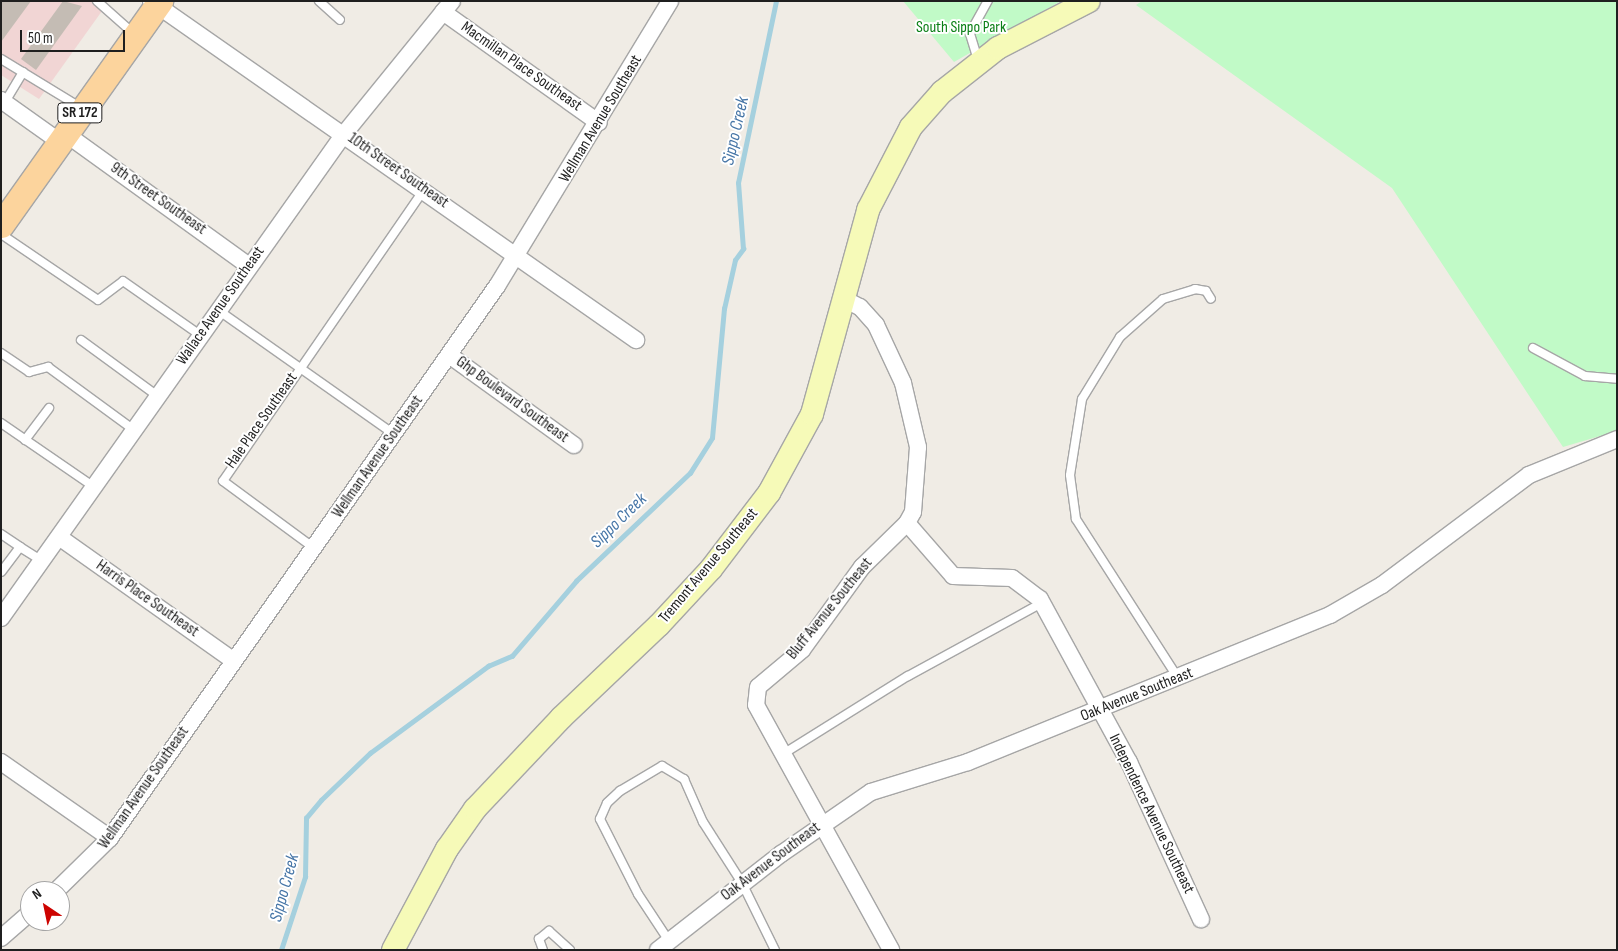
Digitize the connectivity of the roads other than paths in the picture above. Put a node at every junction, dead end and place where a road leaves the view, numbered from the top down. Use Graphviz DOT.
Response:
graph roads {
  1 [pos="97,1"];
  2 [pos="319,1"];
  3 [pos="670,1"];
  4 [pos="988,1"];
  5 [pos="1089,1"];
  6 [pos="156,3"];
  7 [pos="447,6"];
  8 [pos="340,20"];
  9 [pos="136,35"];
  10 [pos="1,59"];
  11 [pos="978,62"];
  12 [pos="23,72"];
  13 [pos="3,101"];
  14 [pos="84,109"];
  15 [pos="599,123"];
  16 [pos="344,134"];
  17 [pos="63,138"];
  18 [pos="424,189"];
  19 [pos="4,219"];
  20 [pos="518,255"];
  21 [pos="249,266"];
  22 [pos="842,298"];
  23 [pos="1211,299"];
  24 [pos="218,310"];
  25 [pos="200,335"];
  26 [pos="81,340"];
  27 [pos="636,340"];
  28 [pos="1533,348"];
  29 [pos="1,353"];
  30 [pos="449,355"];
  31 [pos="300,368"];
  32 [pos="1617,379"];
  33 [pos="158,397"];
  34 [pos="49,408"];
  35 [pos="1,423"];
  36 [pos="134,430"];
  37 [pos="394,434"];
  38 [pos="1617,439"];
  39 [pos="25,440"];
  40 [pos="574,445"];
  41 [pos="94,487"];
  42 [pos="907,524"];
  43 [pos="1,534"];
  44 [pos="59,537"];
  45 [pos="20,547"];
  46 [pos="314,548"];
  47 [pos="42,561"];
  48 [pos="1,572"];
  49 [pos="1042,604"];
  50 [pos="1,618"];
  51 [pos="234,661"];
  52 [pos="1178,678"];
  53 [pos="1099,710"];
  54 [pos="781,755"];
  55 [pos="1,762"];
  56 [pos="821,824"];
  57 [pos="110,838"];
  58 [pos="66,881"];
  59 [pos="742,883"];
  60 [pos="1201,919"];
  61 [pos="20,922"];
  62 [pos="1,938"];
  63 [pos="663,945"];
  64 [pos="393,950"];
  65 [pos="543,950"];
  66 [pos="570,950"];
  67 [pos="775,950"];
  68 [pos="891,950"];
  1 -- 9 [label="lane"];
  2 -- 8 [label="lane"];
  3 -- 15 [label="street, Wellman Avenue Southeast"];
  4 -- 11 [label="lane"];
  5 -- 11 [label="street, Tremont Avenue Southeast"];
  6 -- 9 [label="main road, SR 172"];
  6 -- 16 [label="street, 10th Street Southeast"];
  7 -- 15 [label="street, Macmillan Place Southeast"];
  7 -- 16 [label="street, Wallace Avenue Southeast"];
  9 -- 14 [label="main road, SR 172"];
  10 -- 12 [label="lane"];
  11 -- 22 [label="street, Tremont Avenue Southeast"];
  12 -- 13 [label="lane"];
  12 -- 14 [label="lane"];
  13 -- 17 [label="street, 9th Street Southeast"];
  14 -- 17 [label="main road, SR 172"];
  15 -- 20 [label="street, Wellman Avenue Southeast"];
  16 -- 18 [label="street, 10th Street Southeast"];
  16 -- 21 [label="street, Wallace Avenue Southeast"];
  17 -- 19 [label="main road, SR 172"];
  17 -- 21 [label="street, 9th Street Southeast"];
  18 -- 20 [label="street, 10th Street Southeast"];
  18 -- 31 [label="lane"];
  19 -- 25 [label="lane"];
  20 -- 27 [label="street, 10th Street Southeast"];
  20 -- 30 [label="street, Wellman Avenue Southeast"];
  21 -- 24 [label="street, Wallace Avenue Southeast"];
  22 -- 42 [label="street"];
  22 -- 64 [label="street, Tremont Avenue Southeast"];
  23 -- 52 [label="lane"];
  24 -- 25 [label="street, Wallace Avenue Southeast"];
  24 -- 31 [label="lane"];
  25 -- 33 [label="street, Wallace Avenue Southeast"];
  26 -- 33 [label="lane"];
  28 -- 32 [label="lane"];
  29 -- 36 [label="lane"];
  30 -- 37 [label="street, Wellman Avenue Southeast"];
  30 -- 40 [label="street, Ghp Boulevard Southeast"];
  31 -- 37 [label="lane"];
  31 -- 46 [label="lane, Hale Place Southeast"];
  33 -- 36 [label="street, Wallace Avenue Southeast"];
  34 -- 39 [label="lane"];
  35 -- 39 [label="lane"];
  36 -- 41 [label="street, Wallace Avenue Southeast"];
  37 -- 46 [label="street, Wellman Avenue Southeast"];
  38 -- 52 [label="street, Oak Avenue Southeast"];
  39 -- 41 [label="lane"];
  41 -- 44 [label="street, Wallace Avenue Southeast"];
  42 -- 49 [label="street, Independence Avenue Southeast"];
  42 -- 54 [label="street, Bluff Avenue Southeast"];
  43 -- 45 [label="lane"];
  44 -- 47 [label="street, Wallace Avenue Southeast"];
  44 -- 51 [label="street, Harris Place Southeast"];
  45 -- 47 [label="lane"];
  45 -- 48 [label="lane"];
  46 -- 51 [label="street, Wellman Avenue Southeast"];
  47 -- 50 [label="street, Wallace Avenue Southeast"];
  49 -- 53 [label="street, Independence Avenue Southeast"];
  49 -- 54 [label="lane"];
  51 -- 57 [label="street, Wellman Avenue Southeast"];
  52 -- 53 [label="street, Oak Avenue Southeast"];
  53 -- 56 [label="street, Oak Avenue Southeast"];
  53 -- 60 [label="street, Independence Avenue Southeast"];
  54 -- 56 [label="street"];
  55 -- 57 [label="street"];
  56 -- 59 [label="street, Oak Avenue Southeast"];
  56 -- 68 [label="street"];
  57 -- 58 [label="street, Wellman Avenue Southeast"];
  59 -- 63 [label="street, Oak Avenue Southeast"];
  59 -- 63 [label="lane"];
  59 -- 67 [label="lane"];
  61 -- 62 [label="street"];
  65 -- 66 [label="lane"];
}
